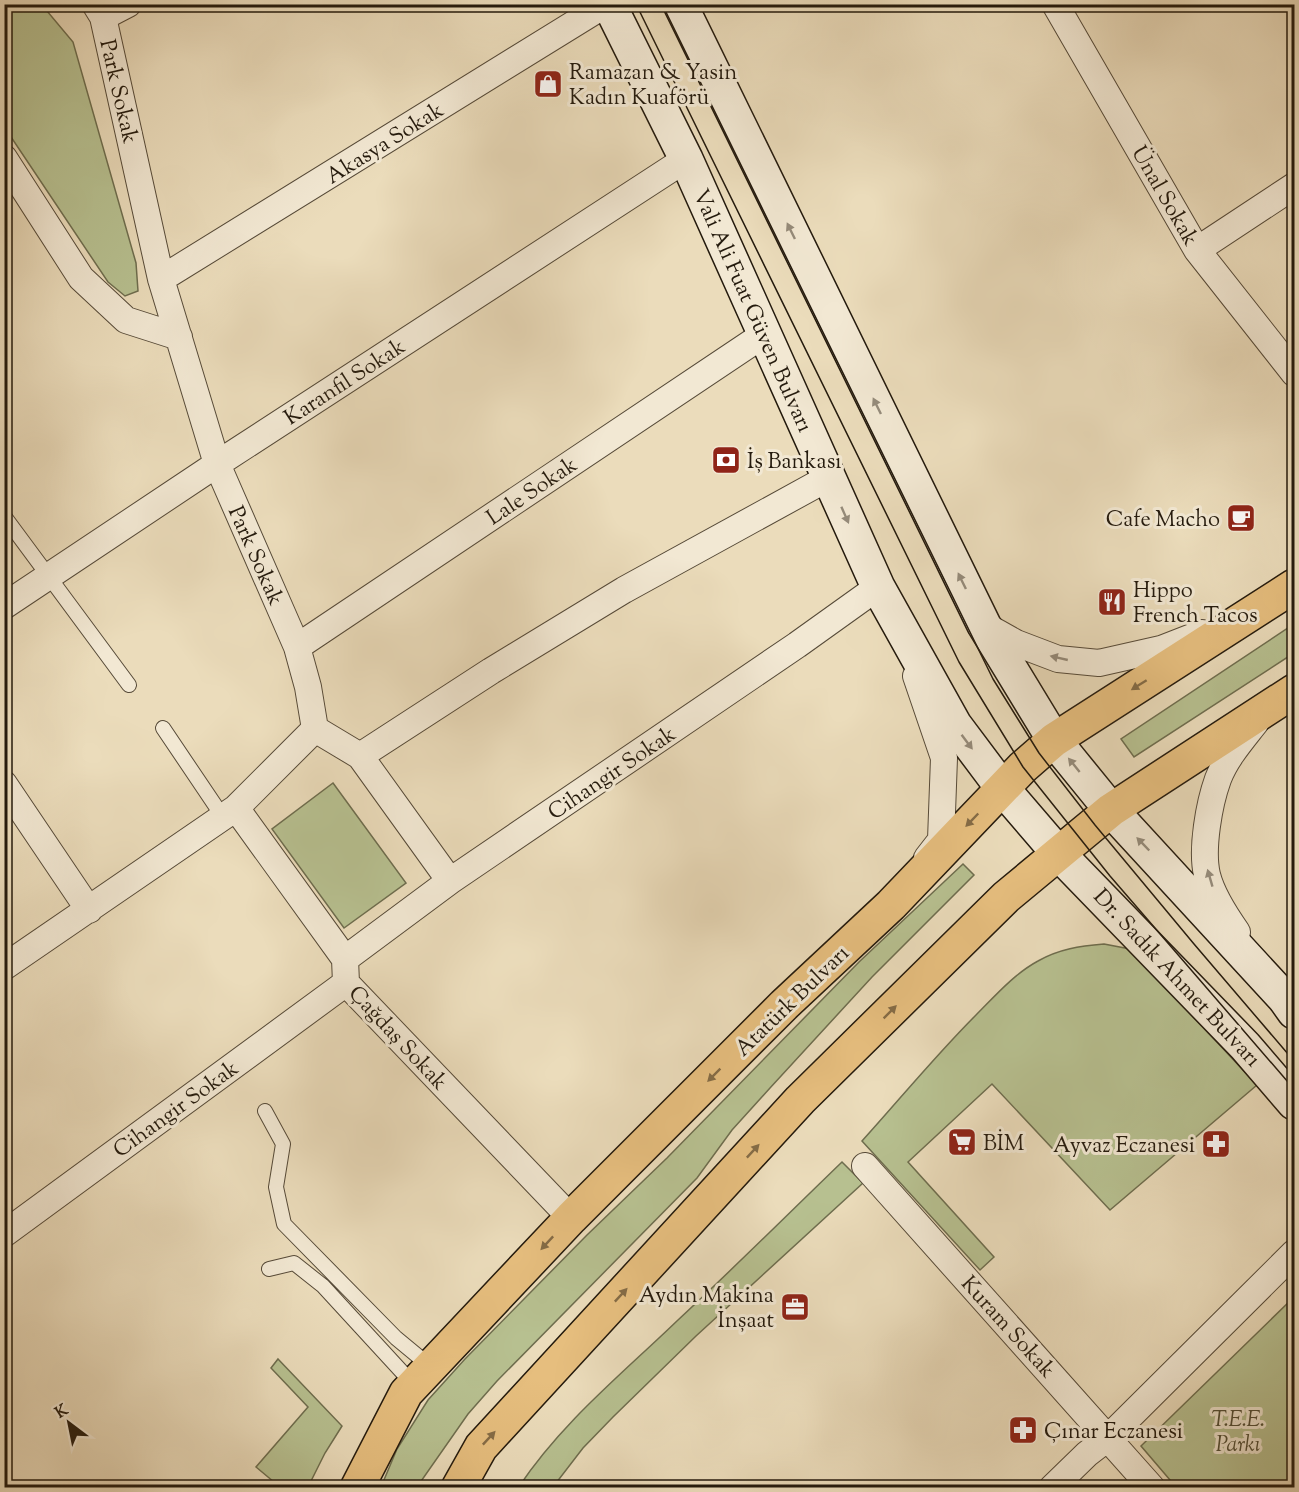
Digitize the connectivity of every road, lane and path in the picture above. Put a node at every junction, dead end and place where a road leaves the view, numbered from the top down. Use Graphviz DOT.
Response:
graph roads {
  1 [pos="128,4"];
  2 [pos="608,4"];
  3 [pos="680,4"];
  4 [pos="1055,4"];
  5 [pos="99,11"];
  6 [pos="4,158"];
  7 [pos="686,159"];
  8 [pos="1294,186"];
  9 [pos="1197,250"];
  10 [pos="161,279"];
  11 [pos="766,333"];
  12 [pos="179,337"];
  13 [pos="1294,373"];
  14 [pos="217,464"];
  15 [pos="828,478"];
  16 [pos="4,516"];
  17 [pos="47,576"];
  18 [pos="1294,586"];
  19 [pos="878,587"];
  20 [pos="4,606"];
  21 [pos="1255,612"];
  22 [pos="984,625"];
  23 [pos="899,628"];
  24 [pos="297,647"];
  25 [pos="129,685"];
  26 [pos="1294,691"];
  27 [pos="1263,712"];
  28 [pos="163,728"];
  29 [pos="315,729"];
  30 [pos="1054,740"];
  31 [pos="360,756"];
  32 [pos="4,784"];
  33 [pos="1003,789"];
  34 [pos="1111,810"];
  35 [pos="230,813"];
  36 [pos="1058,853"];
  37 [pos="450,881"];
  38 [pos="891,905"];
  39 [pos="88,910"];
  40 [pos="4,967"];
  41 [pos="346,971"];
  42 [pos="1289,1005"];
  43 [pos="1294,1103"];
  44 [pos="266,1111"];
  45 [pos="865,1166"];
  46 [pos="571,1218"];
  47 [pos="4,1234"];
  48 [pos="1294,1253"];
  49 [pos="269,1269"];
  50 [pos="422,1376"];
  51 [pos="1109,1437"];
  52 [pos="357,1488"];
  53 [pos="458,1488"];
  54 [pos="1052,1488"];
  55 [pos="1152,1488"];
  1 -- 5 [label="street"];
  2 -- 7 [label="main road, Vali Ali Fuat Güven Bulvarı"];
  2 -- 10 [label="street, Akasya Sokak"];
  22 -- 3 [label="main road, one-way"];
  4 -- 9 [label="street, Ünal Sokak"];
  5 -- 10 [label="street, Park Sokak"];
  6 -- 12 [label="street"];
  7 -- 11 [label="main road, Vali Ali Fuat Güven Bulvarı"];
  7 -- 14 [label="street, Karanfil Sokak"];
  8 -- 9 [label="street"];
  9 -- 13 [label="street, Ünal Sokak"];
  10 -- 12 [label="street, Park Sokak"];
  11 -- 15 [label="main road, Vali Ali Fuat Güven Bulvarı"];
  11 -- 24 [label="street, Lale Sokak"];
  12 -- 14 [label="street, Park Sokak"];
  14 -- 17 [label="street, Karanfil Sokak"];
  14 -- 24 [label="street, Park Sokak"];
  15 -- 19 [label="main road, Vali Ali Fuat Güven Bulvarı, one-way"];
  15 -- 31 [label="street"];
  16 -- 17 [label="lane"];
  17 -- 20 [label="street, Karanfil Sokak"];
  17 -- 25 [label="lane"];
  18 -- 21 [label="main road, Atatürk Bulvarı"];
  19 -- 23 [label="main road, Vali Ali Fuat Güven Bulvarı"];
  19 -- 37 [label="street, Cihangir Sokak"];
  21 -- 22 [label="street, one-way"];
  21 -- 30 [label="main road, Atatürk Bulvarı, one-way"];
  22 -- 30 [label="main road"];
  23 -- 33 [label="main road, Vali Ali Fuat Güven Bulvarı, one-way"];
  23 -- 38 [label="street"];
  24 -- 29 [label="street, Park Sokak"];
  26 -- 27 [label="main road"];
  27 -- 34 [label="main road"];
  42 -- 27 [label="street, one-way"];
  28 -- 35 [label="lane"];
  29 -- 31 [label="street"];
  29 -- 35 [label="street"];
  30 -- 33 [label="main road, Atatürk Bulvarı"];
  34 -- 30 [label="main road, one-way"];
  31 -- 37 [label="street"];
  32 -- 39 [label="street"];
  33 -- 36 [label="main road, Vali Ali Fuat Güven Bulvarı"];
  33 -- 38 [label="main road, Atatürk Bulvarı, one-way"];
  34 -- 36 [label="main road"];
  42 -- 34 [label="main road, one-way"];
  35 -- 39 [label="street"];
  35 -- 41 [label="street, Çağdaş Sokak"];
  36 -- 43 [label="main road, Dr. Sadık Ahmet Bulvarı"];
  53 -- 36 [label="main road, one-way"];
  37 -- 41 [label="street, Cihangir Sokak"];
  38 -- 46 [label="main road, Atatürk Bulvarı, one-way"];
  39 -- 40 [label="street"];
  41 -- 46 [label="street, Çağdaş Sokak"];
  41 -- 47 [label="street, Cihangir Sokak"];
  44 -- 50 [label="lane"];
  45 -- 51 [label="street, Kuram Sokak"];
  46 -- 50 [label="main road, Atatürk Bulvarı, one-way"];
  48 -- 51 [label="street"];
  49 -- 50 [label="lane"];
  50 -- 52 [label="main road, Atatürk Bulvarı"];
  51 -- 54 [label="street"];
  51 -- 55 [label="street, Kuram Sokak"];
}
